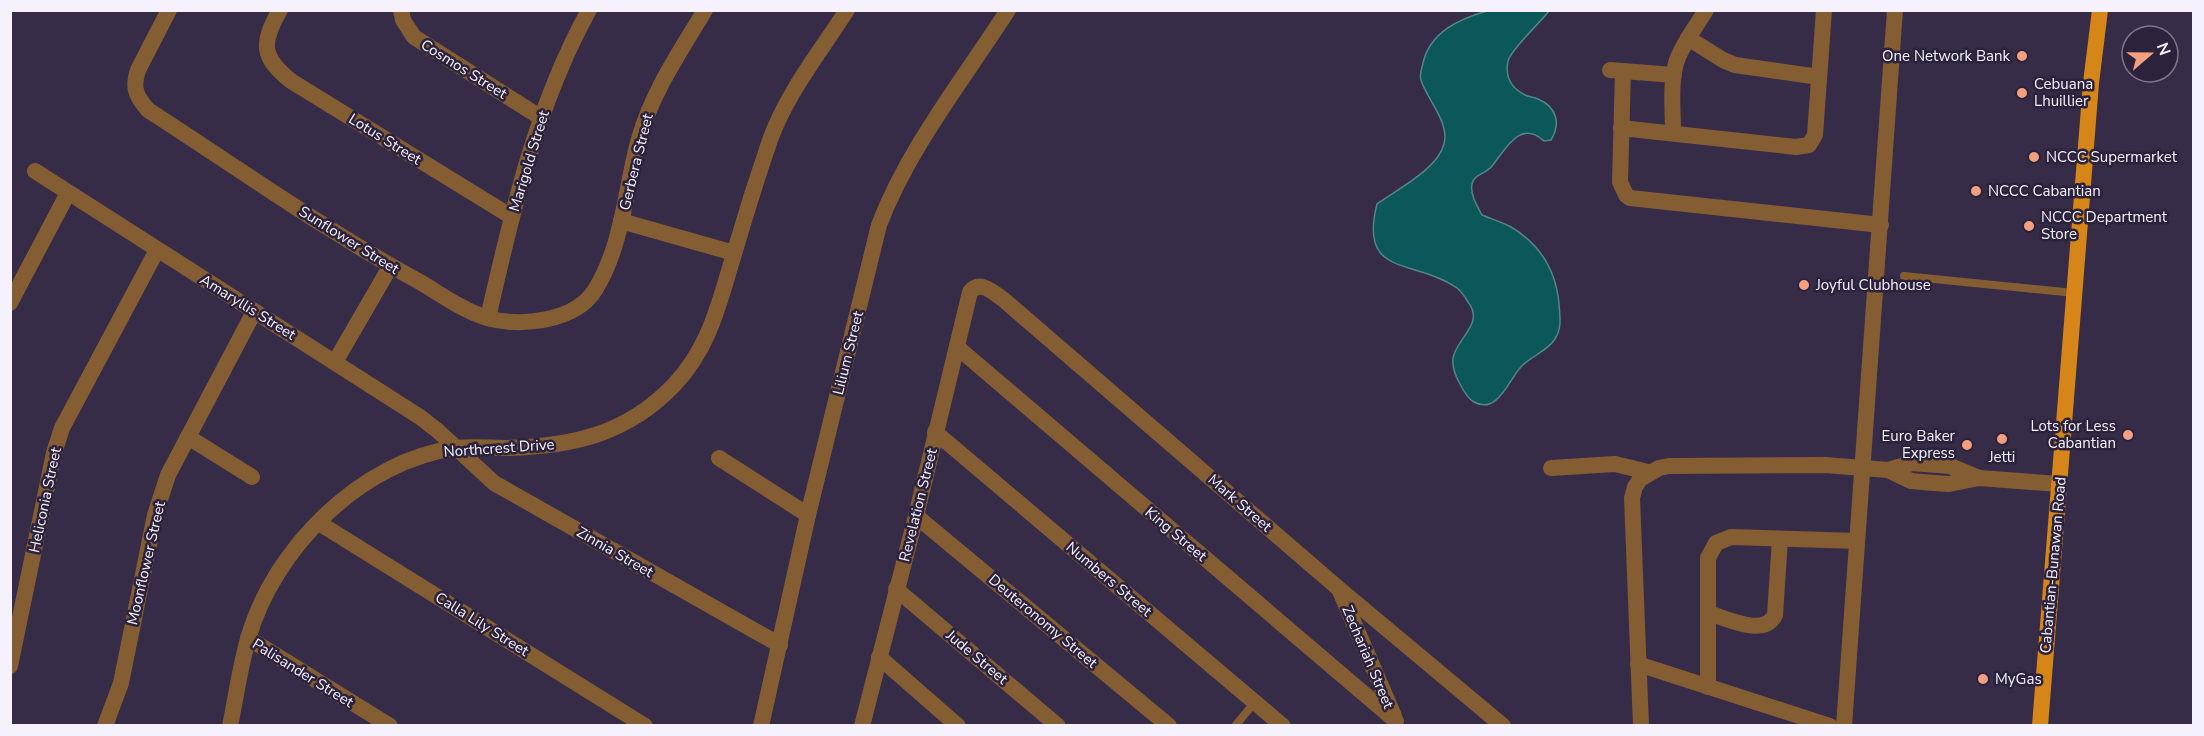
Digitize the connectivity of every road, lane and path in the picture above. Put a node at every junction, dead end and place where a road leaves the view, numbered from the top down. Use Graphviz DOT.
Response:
graph roads {
  1 [pos="168,10"];
  2 [pos="280,10"];
  3 [pos="401,10"];
  4 [pos="589,10"];
  5 [pos="705,10"];
  6 [pos="847,10"];
  7 [pos="1008,10"];
  8 [pos="1706,10"];
  9 [pos="1824,10"];
  10 [pos="1895,10"];
  11 [pos="2100,10"];
  12 [pos="1688,38"];
  13 [pos="1674,75"];
  14 [pos="1819,77"];
  15 [pos="540,117"];
  16 [pos="1621,128"];
  17 [pos="1673,133"];
  18 [pos="35,171"];
  19 [pos="68,192"];
  20 [pos="512,216"];
  21 [pos="621,220"];
  22 [pos="1881,225"];
  23 [pos="158,250"];
  24 [pos="734,253"];
  25 [pos="390,267"];
  26 [pos="1904,276"];
  27 [pos="975,286"];
  28 [pos="2074,293"];
  29 [pos="10,303"];
  30 [pos="254,312"];
  31 [pos="488,318"];
  32 [pos="957,347"];
  33 [pos="335,362"];
  34 [pos="936,432"];
  35 [pos="188,437"];
  36 [pos="458,448"];
  37 [pos="719,458"];
  38 [pos="1551,468"];
  39 [pos="1862,468"];
  40 [pos="1648,472"];
  41 [pos="252,477"];
  42 [pos="2059,484"];
  43 [pos="808,515"];
  44 [pos="916,516"];
  45 [pos="319,523"];
  46 [pos="1780,539"];
  47 [pos="1857,541"];
  48 [pos="1338,588"];
  49 [pos="896,589"];
  50 [pos="1708,613"];
  51 [pos="248,638"];
  52 [pos="780,645"];
  53 [pos="879,657"];
  54 [pos="1638,664"];
  55 [pos="10,666"];
  56 [pos="1708,687"];
  57 [pos="1255,702"];
  58 [pos="382,723"];
  59 [pos="1397,723"];
  60 [pos="105,726"];
  61 [pos="230,726"];
  62 [pos="645,726"];
  63 [pos="761,726"];
  64 [pos="862,726"];
  65 [pos="958,726"];
  66 [pos="1058,726"];
  67 [pos="1169,726"];
  68 [pos="1235,726"];
  69 [pos="1283,726"];
  70 [pos="1503,726"];
  71 [pos="1641,726"];
  72 [pos="1830,726"];
  73 [pos="1844,726"];
  74 [pos="2040,726"];
  1 -- 25 [label="street, Sunflower Street"];
  2 -- 20 [label="street, Lotus Street"];
  3 -- 15 [label="street, Cosmos Street"];
  4 -- 15 [label="street, Marigold Street"];
  5 -- 21 [label="street, Gerbera Street"];
  6 -- 24 [label="street, Northcrest Drive"];
  7 -- 43 [label="street, Lilium Street"];
  8 -- 12 [label="street"];
  9 -- 14 [label="street"];
  10 -- 22 [label="street"];
  11 -- 28 [label="main road, Cabantian-Bunawan Road"];
  12 -- 13 [label="street"];
  12 -- 14 [label="street"];
  13 -- 16 [label="street"];
  13 -- 17 [label="street"];
  14 -- 17 [label="street"];
  15 -- 20 [label="street, Marigold Street"];
  16 -- 17 [label="street"];
  16 -- 22 [label="street"];
  18 -- 19 [label="street, Amaryllis Street"];
  19 -- 23 [label="street, Amaryllis Street"];
  19 -- 29 [label="street"];
  20 -- 31 [label="street, Marigold Street"];
  21 -- 24 [label="street"];
  21 -- 31 [label="street, Sunflower Street"];
  22 -- 39 [label="street"];
  23 -- 30 [label="street, Amaryllis Street"];
  23 -- 55 [label="street, Heliconia Street"];
  24 -- 36 [label="street, Northcrest Drive"];
  25 -- 31 [label="street, Sunflower Street"];
  25 -- 33 [label="street"];
  26 -- 28 [label="lane"];
  27 -- 32 [label="street, Revelation Street"];
  27 -- 48 [label="street, Mark Street"];
  28 -- 42 [label="main road, Cabantian-Bunawan Road"];
  30 -- 33 [label="street, Amaryllis Street"];
  30 -- 35 [label="street, Moonflower Street"];
  32 -- 34 [label="street, Revelation Street"];
  32 -- 59 [label="street, King Street"];
  33 -- 36 [label="street, Amaryllis Street"];
  34 -- 44 [label="street, Revelation Street"];
  34 -- 57 [label="street, Numbers Street"];
  35 -- 41 [label="street"];
  35 -- 60 [label="street, Moonflower Street"];
  36 -- 45 [label="street, Northcrest Drive"];
  36 -- 52 [label="street, Zinnia Street"];
  37 -- 43 [label="street"];
  38 -- 40 [label="street"];
  39 -- 40 [label="street"];
  39 -- 42 [label="street"];
  39 -- 47 [label="street"];
  40 -- 54 [label="street"];
  42 -- 74 [label="main road, Cabantian-Bunawan Road"];
  43 -- 52 [label="street, Lilium Street"];
  44 -- 49 [label="street, Revelation Street"];
  44 -- 67 [label="street, Deuteronomy Street"];
  45 -- 51 [label="street, Northcrest Drive"];
  45 -- 62 [label="street, Calla Lily Street"];
  46 -- 47 [label="street"];
  46 -- 50 [label="street"];
  46 -- 50 [label="street"];
  47 -- 73 [label="street"];
  48 -- 59 [label="street, Zechariah Street"];
  48 -- 70 [label="street, Mark Street"];
  49 -- 53 [label="street, Revelation Street"];
  49 -- 66 [label="street, Jude Street"];
  50 -- 56 [label="street"];
  51 -- 58 [label="street, Palisander Street"];
  51 -- 61 [label="street, Northcrest Drive"];
  52 -- 63 [label="street, Lilium Street"];
  53 -- 64 [label="street, Revelation Street"];
  53 -- 65 [label="street"];
  54 -- 56 [label="street"];
  54 -- 71 [label="street"];
  56 -- 72 [label="street"];
  57 -- 68 [label="lane"];
  57 -- 69 [label="street, Numbers Street"];
}
